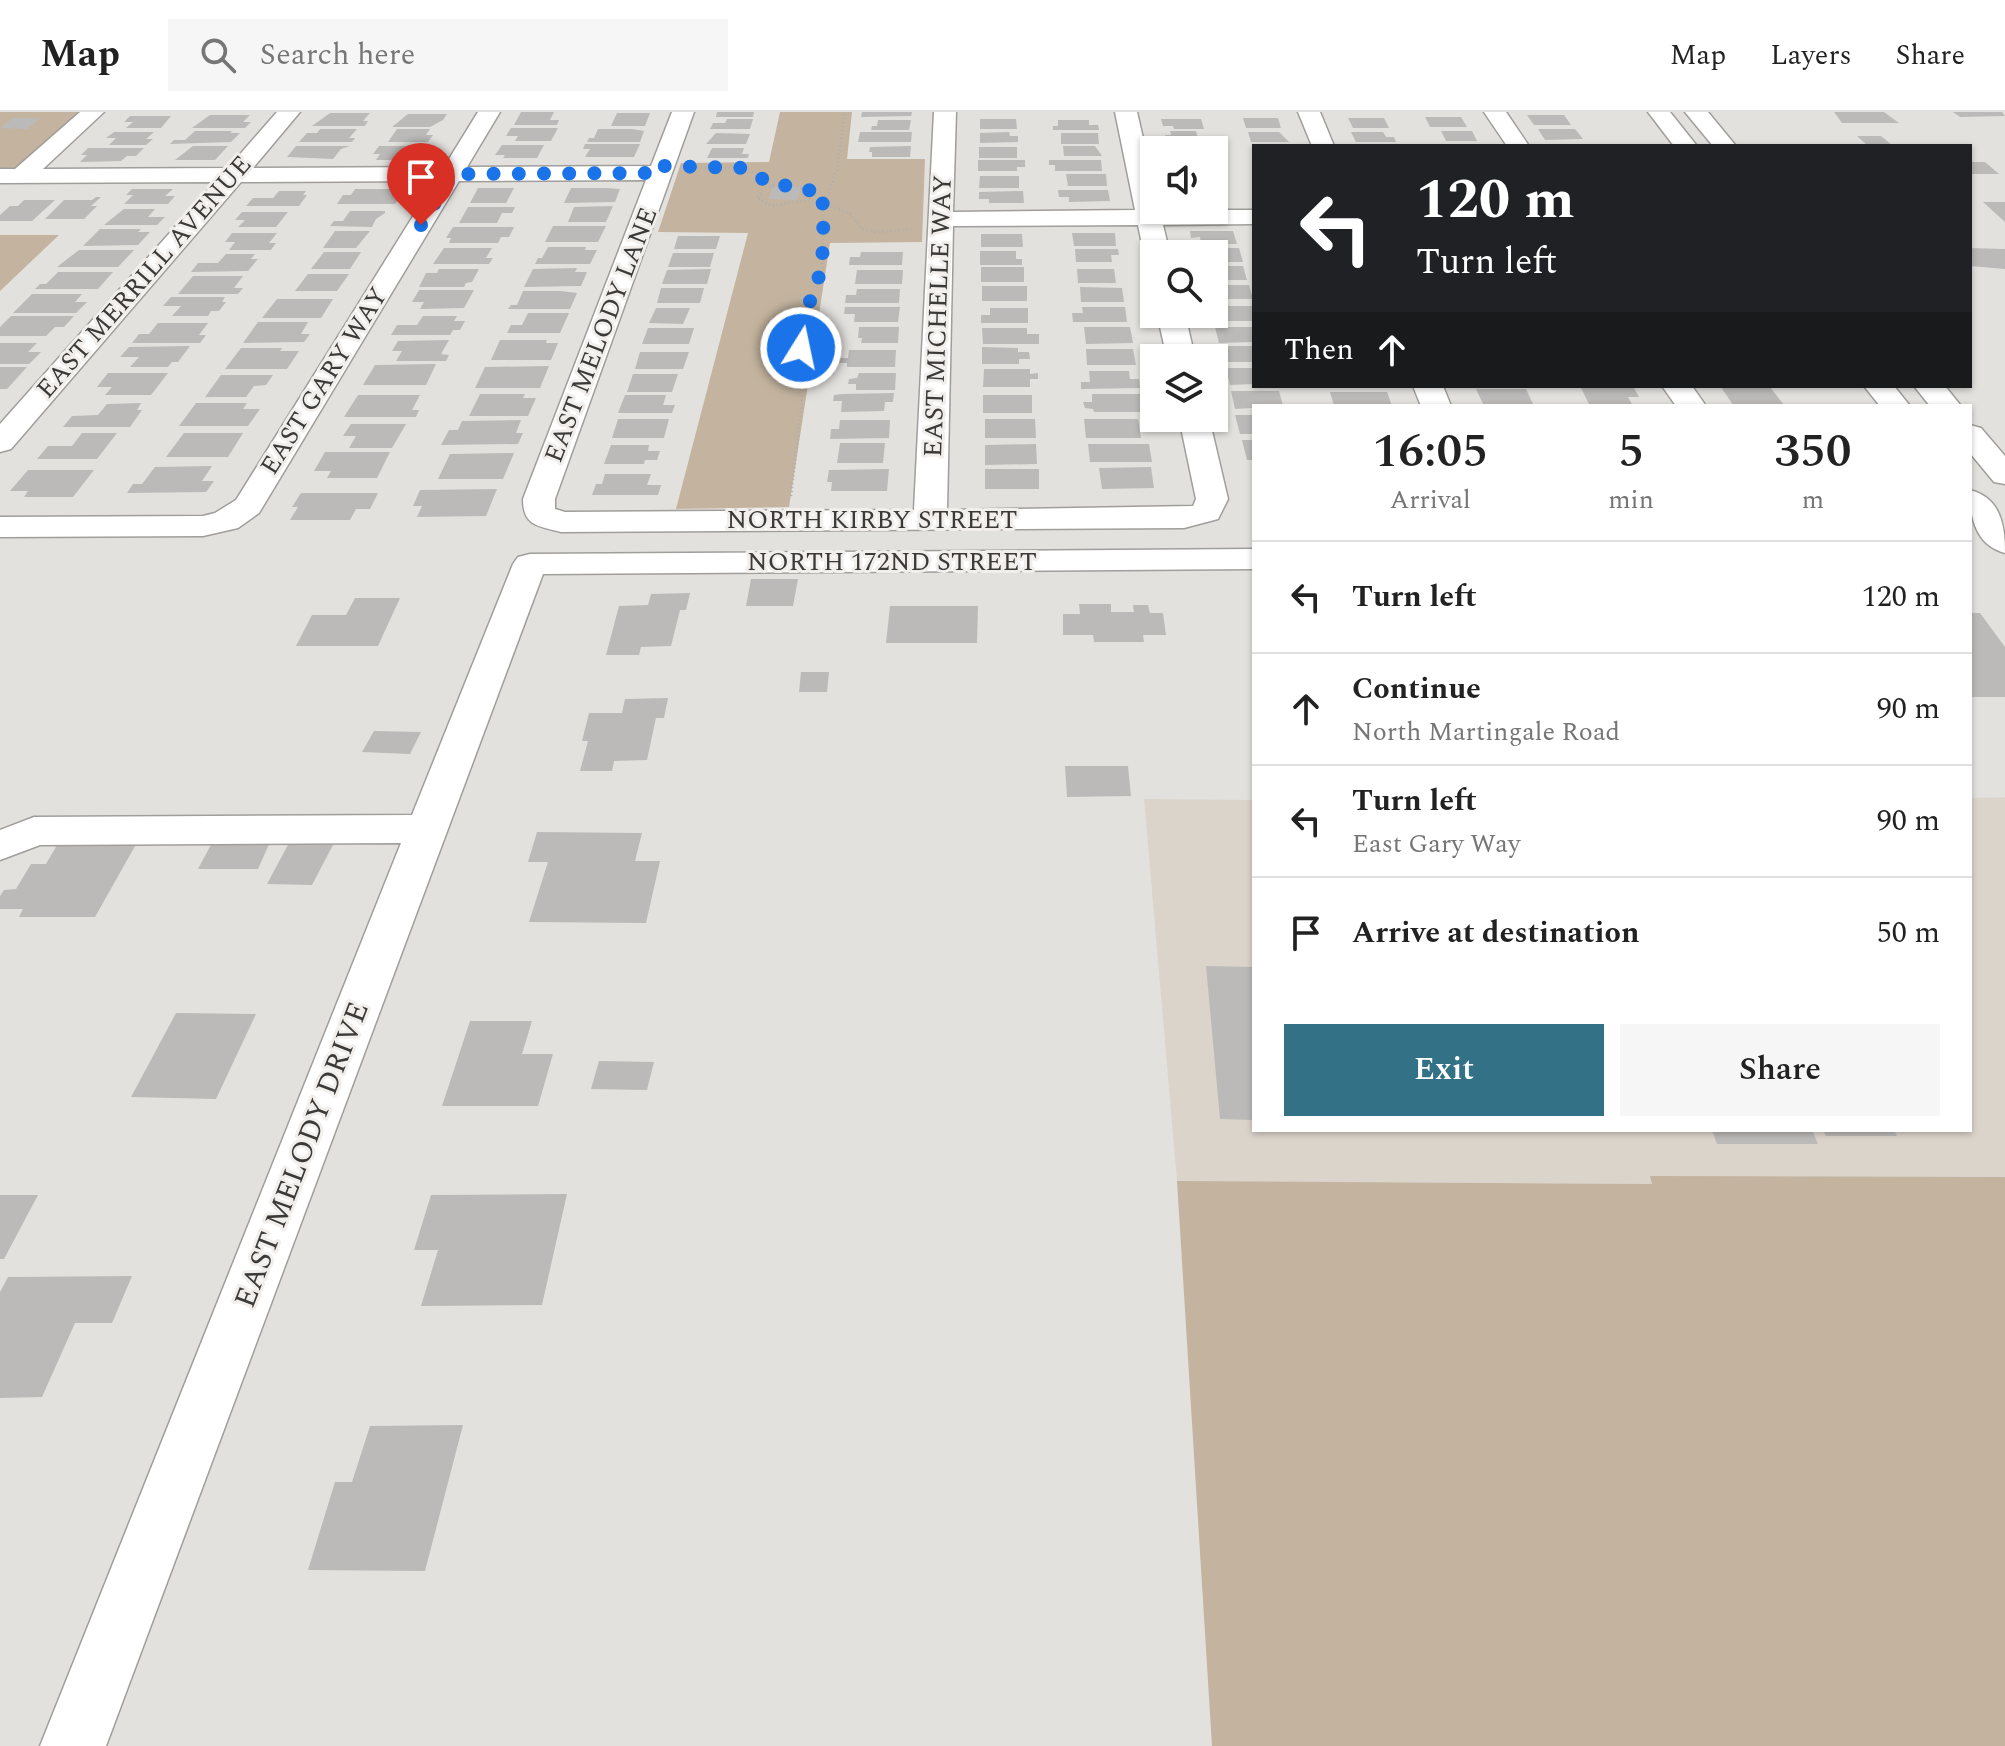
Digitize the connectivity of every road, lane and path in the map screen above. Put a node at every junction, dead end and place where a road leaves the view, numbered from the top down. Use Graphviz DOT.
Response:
graph roads {
  1 [pos="93,112"];
  2 [pos="289,112"];
  3 [pos="489,112"];
  4 [pos="683,112"];
  5 [pos="845,112"];
  6 [pos="945,112"];
  7 [pos="1126,112"];
  8 [pos="1309,112"];
  9 [pos="1495,112"];
  10 [pos="1659,112"];
  11 [pos="1696,112"];
  12 [pos="1322,144"];
  13 [pos="1517,144"];
  14 [pos="1684,144"];
  15 [pos="1723,144"];
  16 [pos="663,170"];
  17 [pos="453,174"];
  18 [pos="233,175"];
  19 [pos="11,176"];
  20 [pos="95,176"];
  21 [pos="1140,177"];
  22 [pos="773,186"];
  23 [pos="0,189"];
  24 [pos="810,199"];
  25 [pos="824,204"];
  26 [pos="1228,217"];
  27 [pos="1252,217"];
  28 [pos="1140,218"];
  29 [pos="941,222"];
  30 [pos="1881,388"];
  31 [pos="1931,388"];
  32 [pos="1893,404"];
  33 [pos="1944,404"];
  34 [pos="1197,432"];
  35 [pos="1972,436"];
  36 [pos="0,443"];
  37 [pos="2005,475"];
  38 [pos="539,514"];
  39 [pos="930,520"];
  40 [pos="788,521"];
  41 [pos="0,527"];
  42 [pos="1252,559"];
  43 [pos="530,564"];
  44 [pos="428,829"];
  45 [pos="0,846"];
  46 [pos="73,1746"];
  1 -- 19 [label="street"];
  2 -- 18 [label="street, EAST MERRILL AVENUE"];
  3 -- 17 [label="street, EAST GARY WAY"];
  4 -- 16 [label="street, EAST MELODY LANE"];
  5 -- 25 [label="path"];
  6 -- 29 [label="street, EAST MICHELLE WAY"];
  7 -- 21 [label="street"];
  8 -- 12 [label="street"];
  9 -- 13 [label="street"];
  10 -- 14 [label="street"];
  11 -- 15 [label="street"];
  16 -- 17 [label="street"];
  16 -- 22 [label="path"];
  16 -- 38 [label="street, EAST MELODY LANE"];
  17 -- 18 [label="street"];
  17 -- 41 [label="street, EAST GARY WAY"];
  18 -- 20 [label="street"];
  18 -- 36 [label="street, EAST MERRILL AVENUE"];
  19 -- 20 [label="street"];
  20 -- 23 [label="street"];
  22 -- 24 [label="path"];
  22 -- 24 [label="path"];
  24 -- 25 [label="path"];
  25 -- 29 [label="path"];
  25 -- 40 [label="path"];
  26 -- 27 [label="street"];
  28 -- 29 [label="street"];
  29 -- 39 [label="street, EAST MICHELLE WAY"];
  30 -- 32 [label="street"];
  31 -- 33 [label="street"];
  34 -- 39 [label="street, NORTH KIRBY STREET"];
  35 -- 37 [label="street"];
  38 -- 40 [label="street, NORTH KIRBY STREET"];
  39 -- 40 [label="street, NORTH KIRBY STREET"];
  42 -- 43 [label="street, NORTH 172ND STREET"];
  43 -- 44 [label="street, EAST MELODY DRIVE"];
  44 -- 45 [label="street"];
  44 -- 46 [label="street, EAST MELODY DRIVE"];
}
